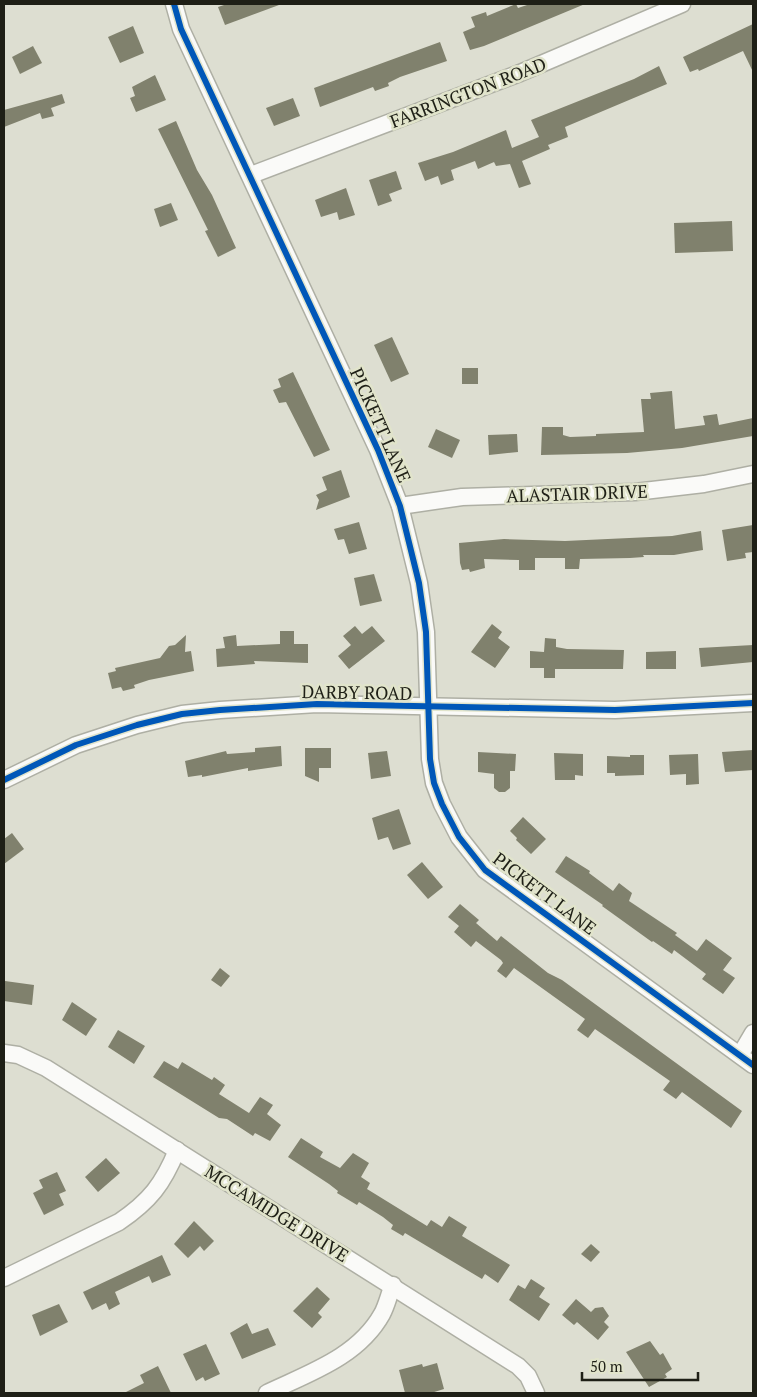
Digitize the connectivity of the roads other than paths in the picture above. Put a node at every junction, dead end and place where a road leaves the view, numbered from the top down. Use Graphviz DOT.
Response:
graph roads {
  1 [pos="682,4"];
  2 [pos="174,6"];
  3 [pos="251,176"];
  4 [pos="753,474"];
  5 [pos="400,506"];
  6 [pos="753,703"];
  7 [pos="428,708"];
  8 [pos="4,780"];
  9 [pos="753,1033"];
  10 [pos="4,1052"];
  11 [pos="740,1055"];
  12 [pos="753,1065"];
  13 [pos="176,1150"];
  14 [pos="4,1278"];
  15 [pos="393,1285"];
  16 [pos="267,1393"];
  17 [pos="536,1393"];
  1 -- 3 [label="street, FARRINGTON ROAD"];
  2 -- 3 [label="street, PICKETT LANE"];
  3 -- 5 [label="street, PICKETT LANE"];
  4 -- 5 [label="street, ALASTAIR DRIVE"];
  5 -- 7 [label="street, PICKETT LANE"];
  6 -- 7 [label="street, DARBY ROAD"];
  7 -- 8 [label="street, DARBY ROAD"];
  7 -- 11 [label="street, PICKETT LANE"];
  9 -- 11 [label="street"];
  10 -- 13 [label="street, MCCAMIDGE DRIVE"];
  11 -- 12 [label="street, PICKETT LANE"];
  13 -- 14 [label="street"];
  13 -- 15 [label="street, MCCAMIDGE DRIVE"];
  15 -- 16 [label="street"];
  15 -- 17 [label="street, MCCAMIDGE DRIVE"];
}
